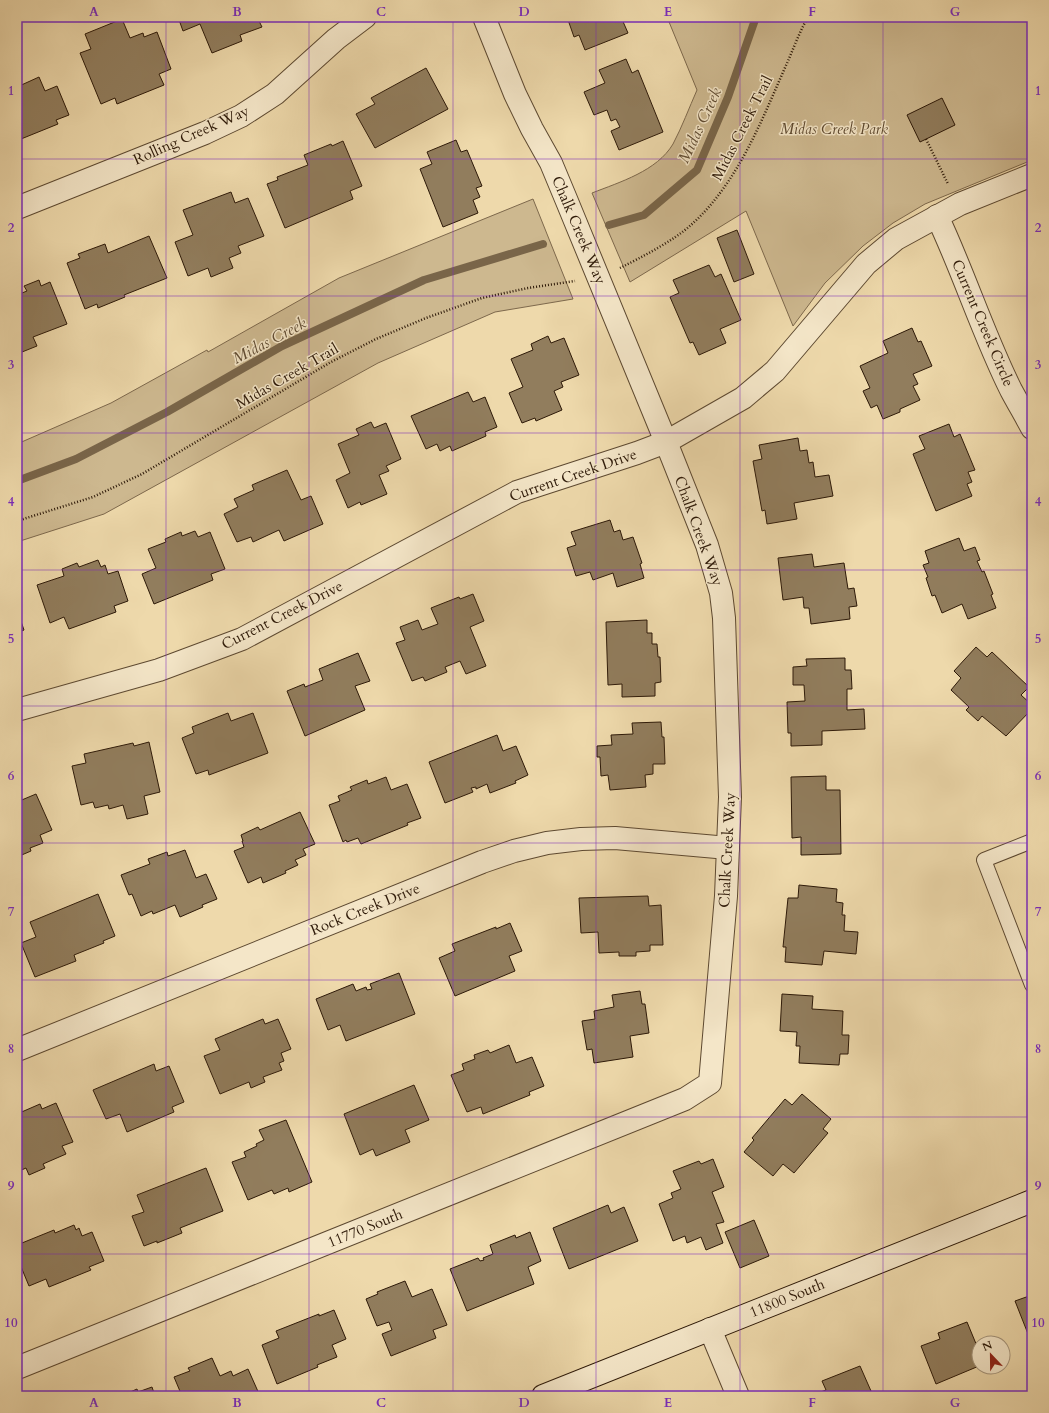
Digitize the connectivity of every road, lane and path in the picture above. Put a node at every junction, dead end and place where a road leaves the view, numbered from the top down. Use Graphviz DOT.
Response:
graph roads {
  1 [pos="365,17"];
  2 [pos="484,17"];
  3 [pos="808,17"];
  4 [pos="926,139"];
  5 [pos="1032,175"];
  6 [pos="951,190"];
  7 [pos="17,208"];
  8 [pos="937,216"];
  9 [pos="618,270"];
  10 [pos="587,273"];
  11 [pos="1032,428"];
  12 [pos="666,442"];
  13 [pos="17,521"];
  14 [pos="17,710"];
  15 [pos="1032,841"];
  16 [pos="728,848"];
  17 [pos="1032,985"];
  18 [pos="17,1050"];
  19 [pos="710,1083"];
  20 [pos="1032,1202"];
  21 [pos="710,1329"];
  22 [pos="17,1368"];
  23 [pos="542,1396"];
  24 [pos="738,1396"];
  1 -- 7 [label="street, Rolling Creek Way"];
  2 -- 10 [label="street, Chalk Creek Way"];
  3 -- 9 [label="path, Midas Creek Trail"];
  4 -- 6 [label="path"];
  5 -- 8 [label="street, Current Creek Drive"];
  8 -- 11 [label="street, Current Creek Circle"];
  8 -- 12 [label="street, Current Creek Drive"];
  10 -- 12 [label="street, Chalk Creek Way"];
  10 -- 13 [label="path, Midas Creek Trail"];
  12 -- 14 [label="street, Current Creek Drive"];
  12 -- 16 [label="street, Chalk Creek Way"];
  15 -- 17 [label="lane"];
  16 -- 18 [label="street, Rock Creek Drive"];
  16 -- 19 [label="street, Chalk Creek Way"];
  19 -- 22 [label="street, 11770 South"];
  20 -- 21 [label="street, 11800 South"];
  21 -- 23 [label="street, 11800 South"];
  21 -- 24 [label="street"];
}
